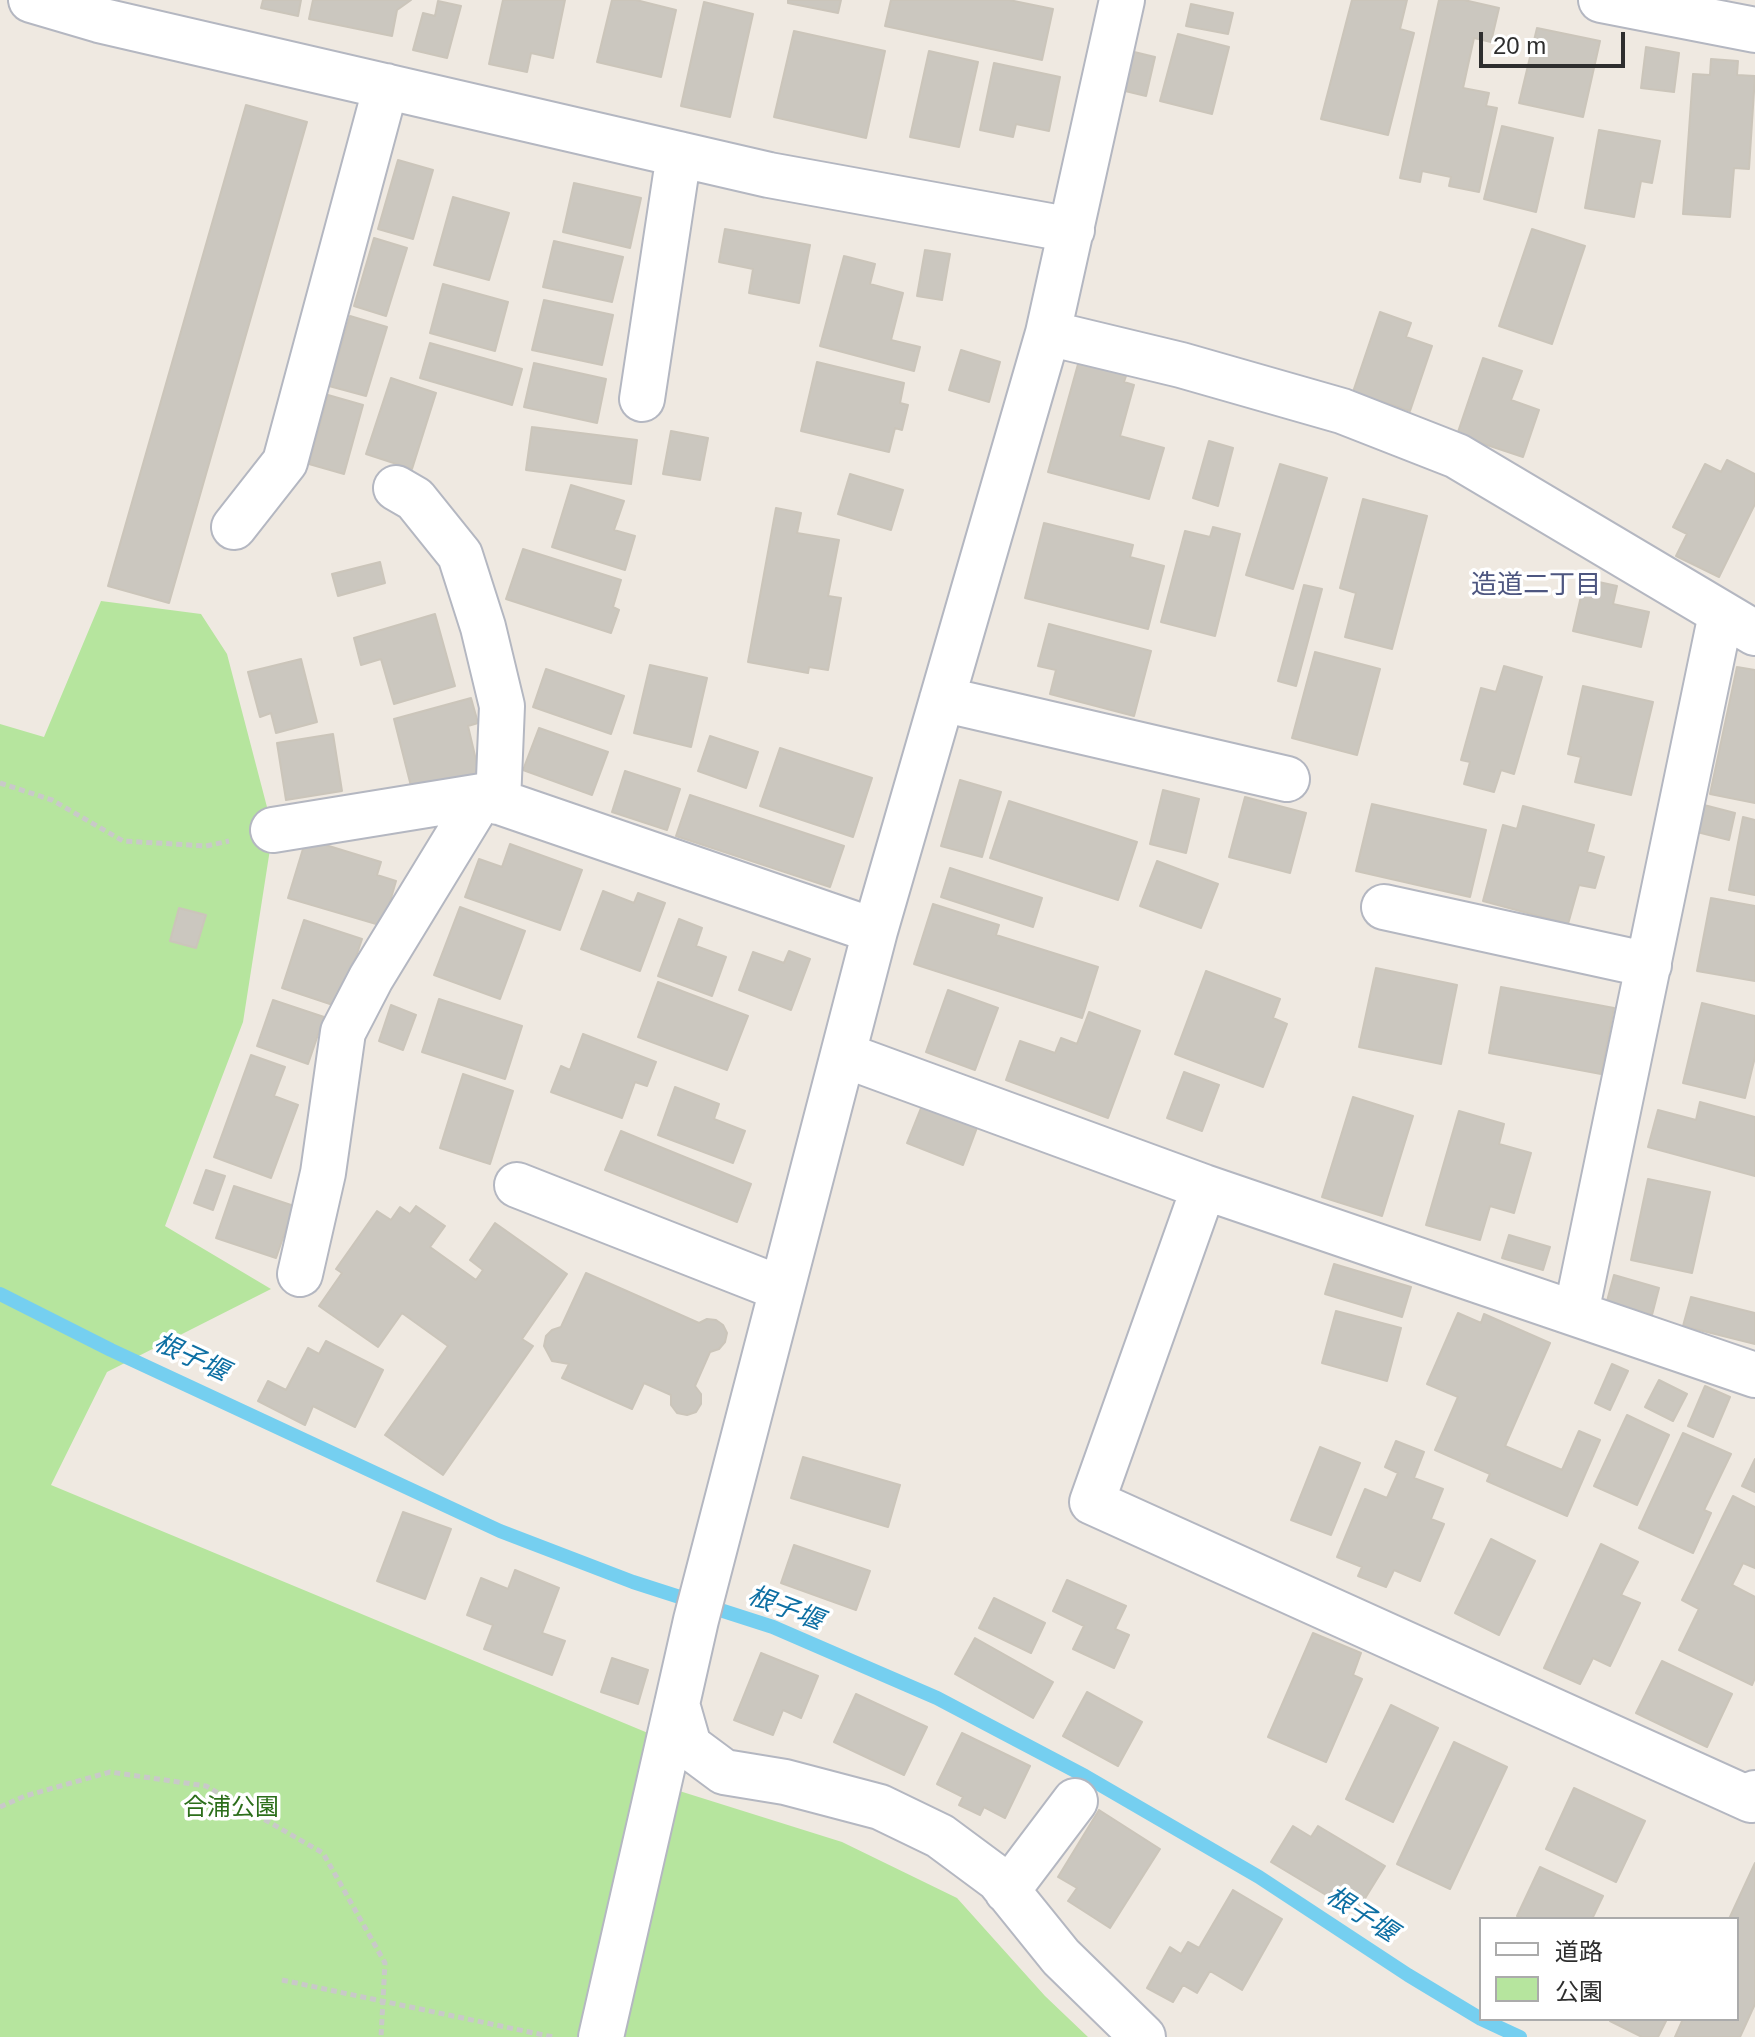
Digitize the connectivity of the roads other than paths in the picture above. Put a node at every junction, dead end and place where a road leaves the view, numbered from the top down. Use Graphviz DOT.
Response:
graph roads {
  1 [pos="31,0"];
  2 [pos="1122,0"];
  3 [pos="1601,0"];
  4 [pos="1755,30"];
  5 [pos="386,86"];
  6 [pos="679,154"];
  7 [pos="1072,230"];
  8 [pos="1048,333"];
  9 [pos="642,399"];
  10 [pos="396,488"];
  11 [pos="234,527"];
  12 [pos="1738,624"];
  13 [pos="942,699"];
  14 [pos="1287,779"];
  15 [pos="490,799"];
  16 [pos="273,830"];
  17 [pos="1384,907"];
  18 [pos="875,931"];
  19 [pos="1649,965"];
  20 [pos="844,1055"];
  21 [pos="517,1185"];
  22 [pos="1204,1187"];
  23 [pos="300,1274"];
  24 [pos="782,1289"];
  25 [pos="1576,1313"];
  26 [pos="1755,1375"];
  27 [pos="677,1704"];
  28 [pos="1754,1798"];
  29 [pos="1075,1801"];
  30 [pos="1007,1891"];
  31 [pos="601,2037"];
  32 [pos="1143,2037"];
  1 -- 5 [label="street"];
  2 -- 7 [label="street"];
  3 -- 4 [label="street"];
  5 -- 6 [label="street"];
  5 -- 11 [label="street"];
  6 -- 7 [label="street"];
  6 -- 9 [label="street"];
  7 -- 8 [label="street"];
  8 -- 12 [label="street"];
  8 -- 13 [label="street"];
  10 -- 15 [label="street"];
  12 -- 19 [label="street"];
  13 -- 14 [label="street"];
  13 -- 18 [label="street"];
  15 -- 16 [label="street"];
  15 -- 18 [label="street"];
  15 -- 23 [label="street"];
  17 -- 19 [label="street"];
  18 -- 20 [label="street"];
  19 -- 25 [label="street"];
  20 -- 22 [label="street"];
  20 -- 24 [label="street"];
  21 -- 24 [label="street"];
  22 -- 25 [label="street"];
  22 -- 28 [label="street"];
  24 -- 27 [label="street"];
  25 -- 26 [label="street"];
  27 -- 30 [label="street"];
  27 -- 31 [label="street"];
  29 -- 30 [label="street"];
  30 -- 32 [label="street"];
}
